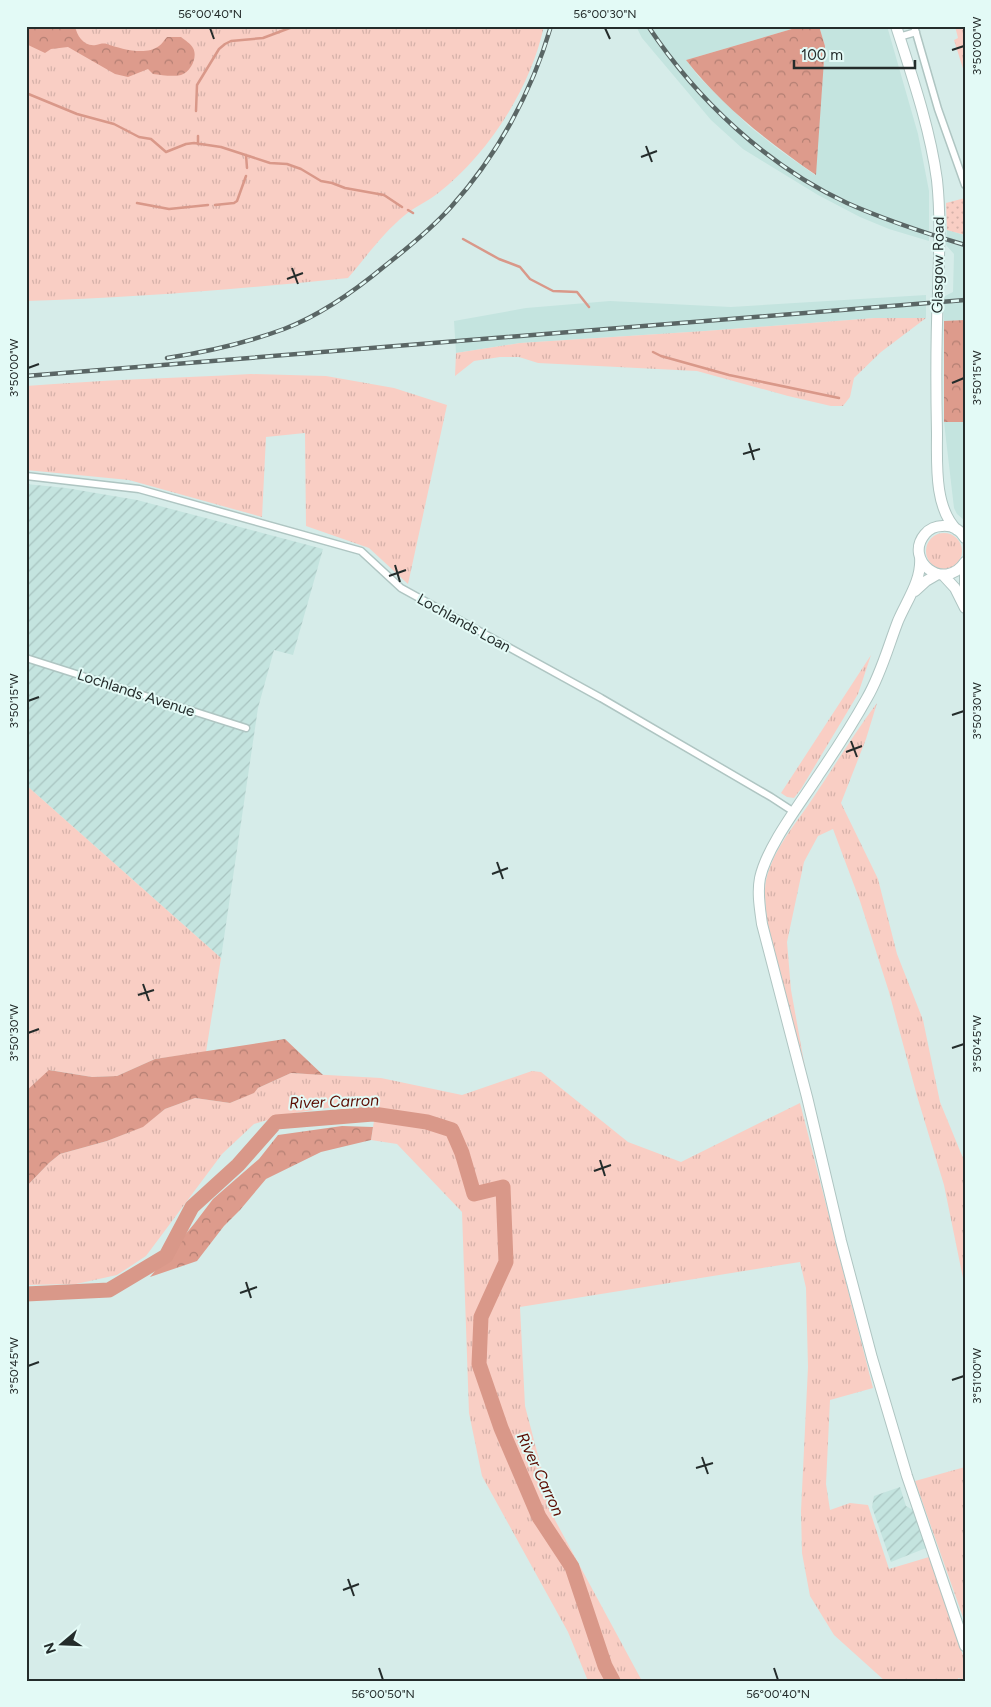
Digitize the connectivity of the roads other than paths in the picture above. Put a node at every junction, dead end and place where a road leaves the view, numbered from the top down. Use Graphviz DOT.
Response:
graph roads {
  1 [pos="915,29"];
  2 [pos="898,31"];
  3 [pos="965,185"];
  4 [pos="26,476"];
  5 [pos="941,498"];
  6 [pos="932,529"];
  7 [pos="962,533"];
  8 [pos="920,557"];
  9 [pos="965,563"];
  10 [pos="940,574"];
  11 [pos="907,601"];
  12 [pos="965,603"];
  13 [pos="965,608"];
  14 [pos="26,658"];
  15 [pos="246,728"];
  16 [pos="794,812"];
  17 [pos="965,1646"];
  1 -- 2 [label="street, Glasgow Road"];
  1 -- 3 [label="street, Glasgow Road"];
  2 -- 5 [label="main road, Glasgow Road"];
  4 -- 16 [label="street, Lochlands Loan"];
  5 -- 6 [label="main road"];
  5 -- 7 [label="main road"];
  6 -- 7 [label="main road"];
  6 -- 8 [label="main road"];
  8 -- 10 [label="main road"];
  8 -- 11 [label="main road"];
  9 -- 10 [label="main road"];
  9 -- 12 [label="main road"];
  10 -- 11 [label="main road"];
  10 -- 13 [label="main road"];
  11 -- 16 [label="main road"];
  14 -- 15 [label="street, Lochlands Avenue"];
  16 -- 17 [label="main road"];
}
